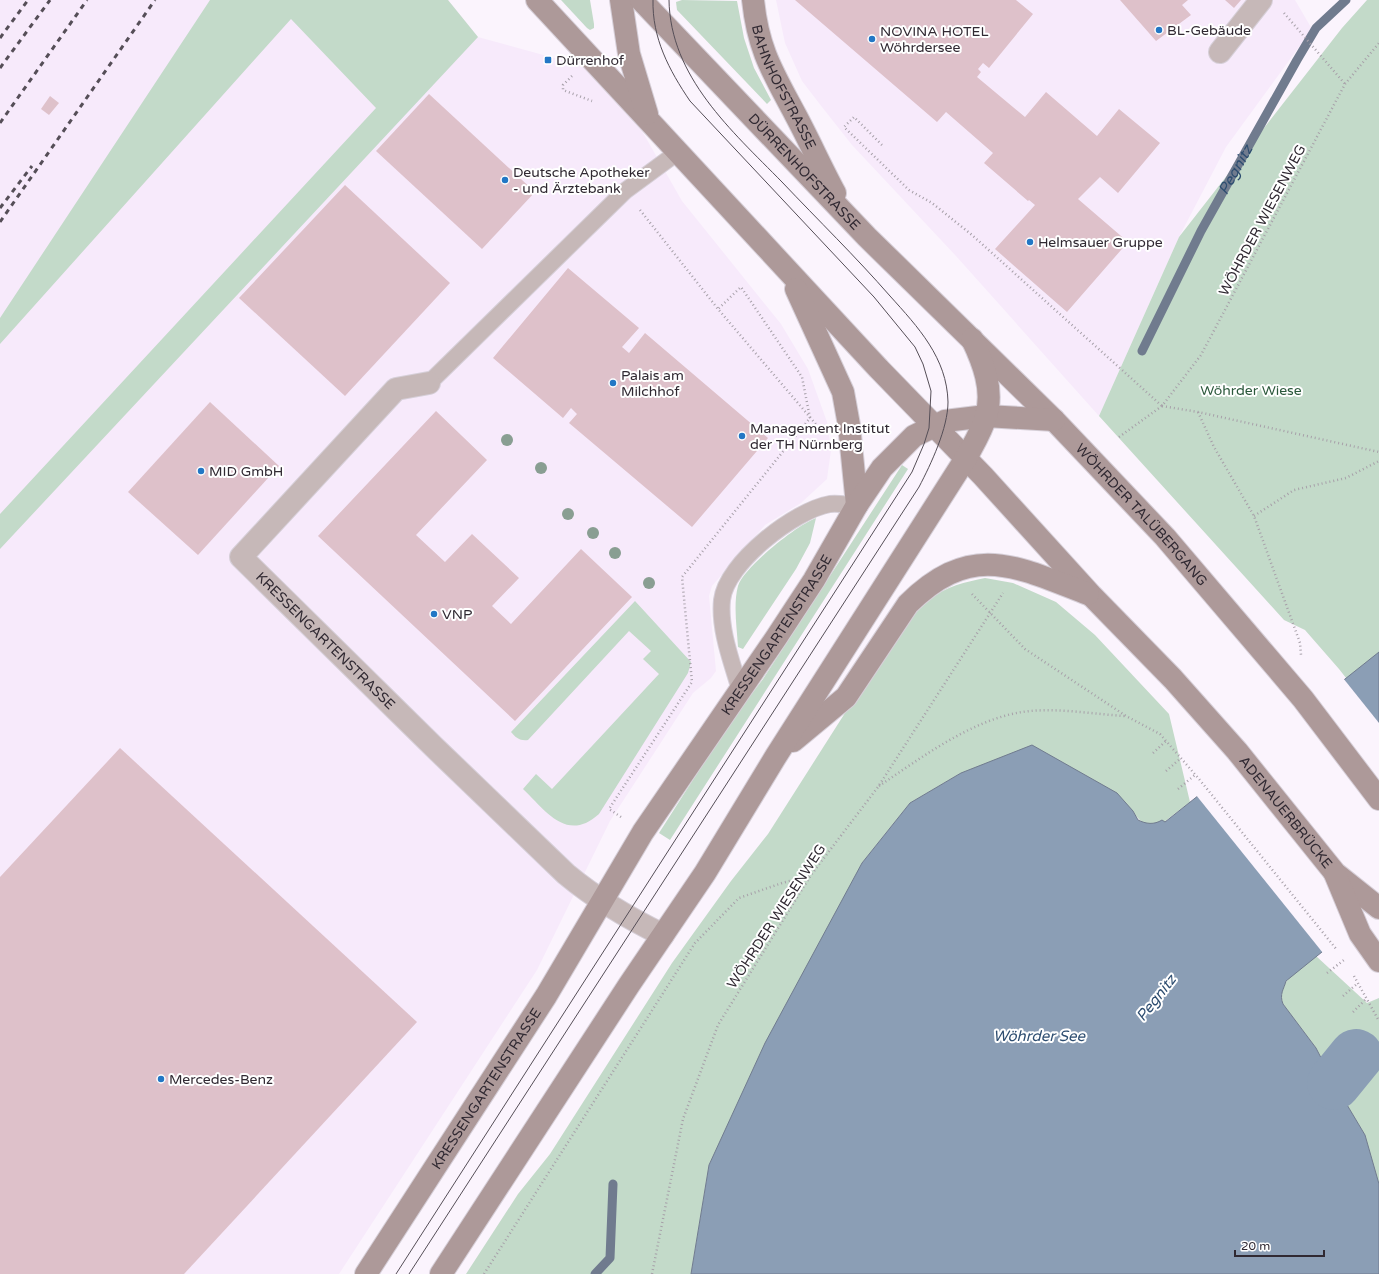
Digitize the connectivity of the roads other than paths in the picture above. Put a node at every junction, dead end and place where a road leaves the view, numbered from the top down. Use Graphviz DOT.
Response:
graph roads {
  1 [pos="537,0"];
  2 [pos="621,0"];
  3 [pos="641,0"];
  4 [pos="753,0"];
  5 [pos="1261,0"];
  6 [pos="1220,52"];
  7 [pos="650,120"];
  8 [pos="678,152"];
  9 [pos="845,214"];
  10 [pos="787,270"];
  11 [pos="972,339"];
  12 [pos="429,383"];
  13 [pos="986,416"];
  14 [pos="1054,420"];
  15 [pos="934,426"];
  16 [pos="966,458"];
  17 [pos="857,505"];
  18 [pos="1092,595"];
  19 [pos="740,690"];
  20 [pos="776,756"];
  21 [pos="1379,798"];
  22 [pos="1335,873"];
  23 [pos="602,901"];
  24 [pos="1379,908"];
  25 [pos="663,935"];
  26 [pos="1379,960"];
  27 [pos="366,1274"];
  28 [pos="441,1274"];
  1 -- 7 [label="main road"];
  2 -- 7 [label="main road"];
  3 -- 9 [label="main road, DÜRRENHOFSTRASSE"];
  4 -- 9 [label="main road, BAHNHOFSTRASSE"];
  5 -- 6 [label="street"];
  7 -- 8 [label="main road"];
  8 -- 10 [label="main road"];
  8 -- 12 [label="lane"];
  9 -- 11 [label="main road, DÜRRENHOFSTRASSE"];
  10 -- 15 [label="main road"];
  10 -- 17 [label="main road"];
  11 -- 13 [label="main road"];
  11 -- 14 [label="main road, WÖHRDER TALÜBERGANG"];
  12 -- 23 [label="street, KRESSENGARTENSTRASSE"];
  13 -- 14 [label="main road, KRESSENGARTENSTRASSE"];
  13 -- 15 [label="main road, KRESSENGARTENSTRASSE"];
  13 -- 16 [label="main road"];
  14 -- 21 [label="main road, WÖHRDER TALÜBERGANG"];
  15 -- 16 [label="main road"];
  15 -- 17 [label="main road, KRESSENGARTENSTRASSE"];
  16 -- 18 [label="main road"];
  16 -- 20 [label="main road"];
  17 -- 19 [label="main road, KRESSENGARTENSTRASSE"];
  17 -- 19 [label="lane"];
  18 -- 20 [label="main road"];
  18 -- 22 [label="main road, ADENAUERBRÜCKE"];
  19 -- 23 [label="main road, KRESSENGARTENSTRASSE"];
  20 -- 25 [label="main road"];
  22 -- 24 [label="main road, ADENAUERBRÜCKE"];
  22 -- 26 [label="main road, ADENAUERBRÜCKE"];
  23 -- 25 [label="street, KRESSENGARTENSTRASSE"];
  23 -- 27 [label="main road, KRESSENGARTENSTRASSE"];
  25 -- 28 [label="main road"];
}
